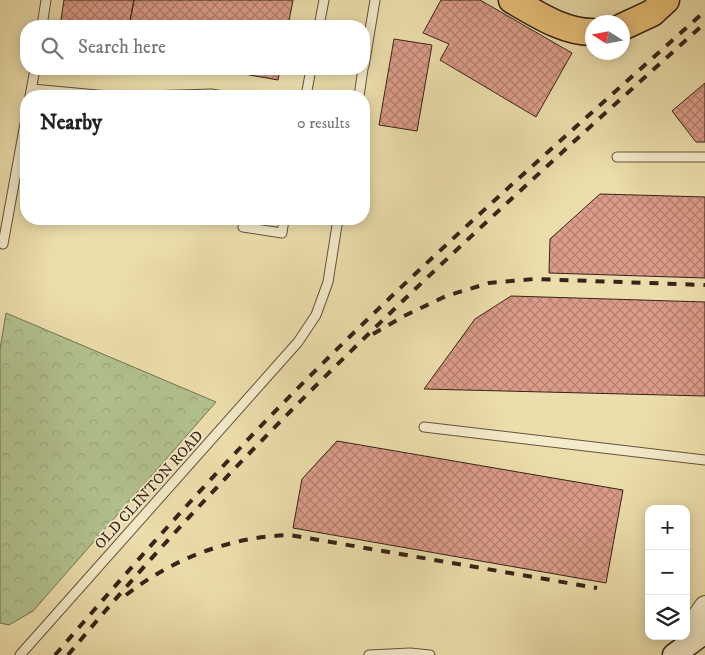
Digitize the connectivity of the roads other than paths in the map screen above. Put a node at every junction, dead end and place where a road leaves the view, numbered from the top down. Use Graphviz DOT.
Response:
graph roads {
  1 [pos="46,0"];
  2 [pos="324,0"];
  3 [pos="375,0"];
  4 [pos="512,0"];
  5 [pos="666,0"];
  6 [pos="43,20"];
  7 [pos="320,20"];
  8 [pos="630,23"];
  9 [pos="370,30"];
  10 [pos="585,31"];
  11 [pos="34,75"];
  12 [pos="310,75"];
  13 [pos="362,75"];
  14 [pos="31,90"];
  15 [pos="307,90"];
  16 [pos="359,90"];
  17 [pos="20,151"];
  18 [pos="617,157"];
  19 [pos="705,158"];
  20 [pos="243,225"];
  21 [pos="283,225"];
  22 [pos="337,225"];
  23 [pos="3,244"];
  24 [pos="424,427"];
  25 [pos="705,460"];
  26 [pos="705,606"];
  27 [pos="690,627"];
  28 [pos="705,632"];
  29 [pos="682,640"];
  30 [pos="705,649"];
  31 [pos="20,655"];
  32 [pos="369,655"];
  33 [pos="430,655"];
  34 [pos="673,655"];
  35 [pos="700,655"];
  1 -- 6 [label="lane"];
  2 -- 7 [label="lane"];
  3 -- 9 [label="lane"];
  4 -- 10 [label="main road"];
  5 -- 8 [label="main road"];
  11 -- 14 [label="lane"];
  12 -- 15 [label="lane"];
  13 -- 16 [label="lane"];
  17 -- 23 [label="lane"];
  18 -- 19 [label="lane"];
  20 -- 21 [label="lane"];
  22 -- 31 [label="lane, OLD CLINTON ROAD"];
  24 -- 25 [label="lane"];
  26 -- 27 [label="street"];
  28 -- 34 [label="main road"];
  29 -- 34 [label="street"];
  30 -- 35 [label="main road"];
  32 -- 33 [label="lane"];
}
